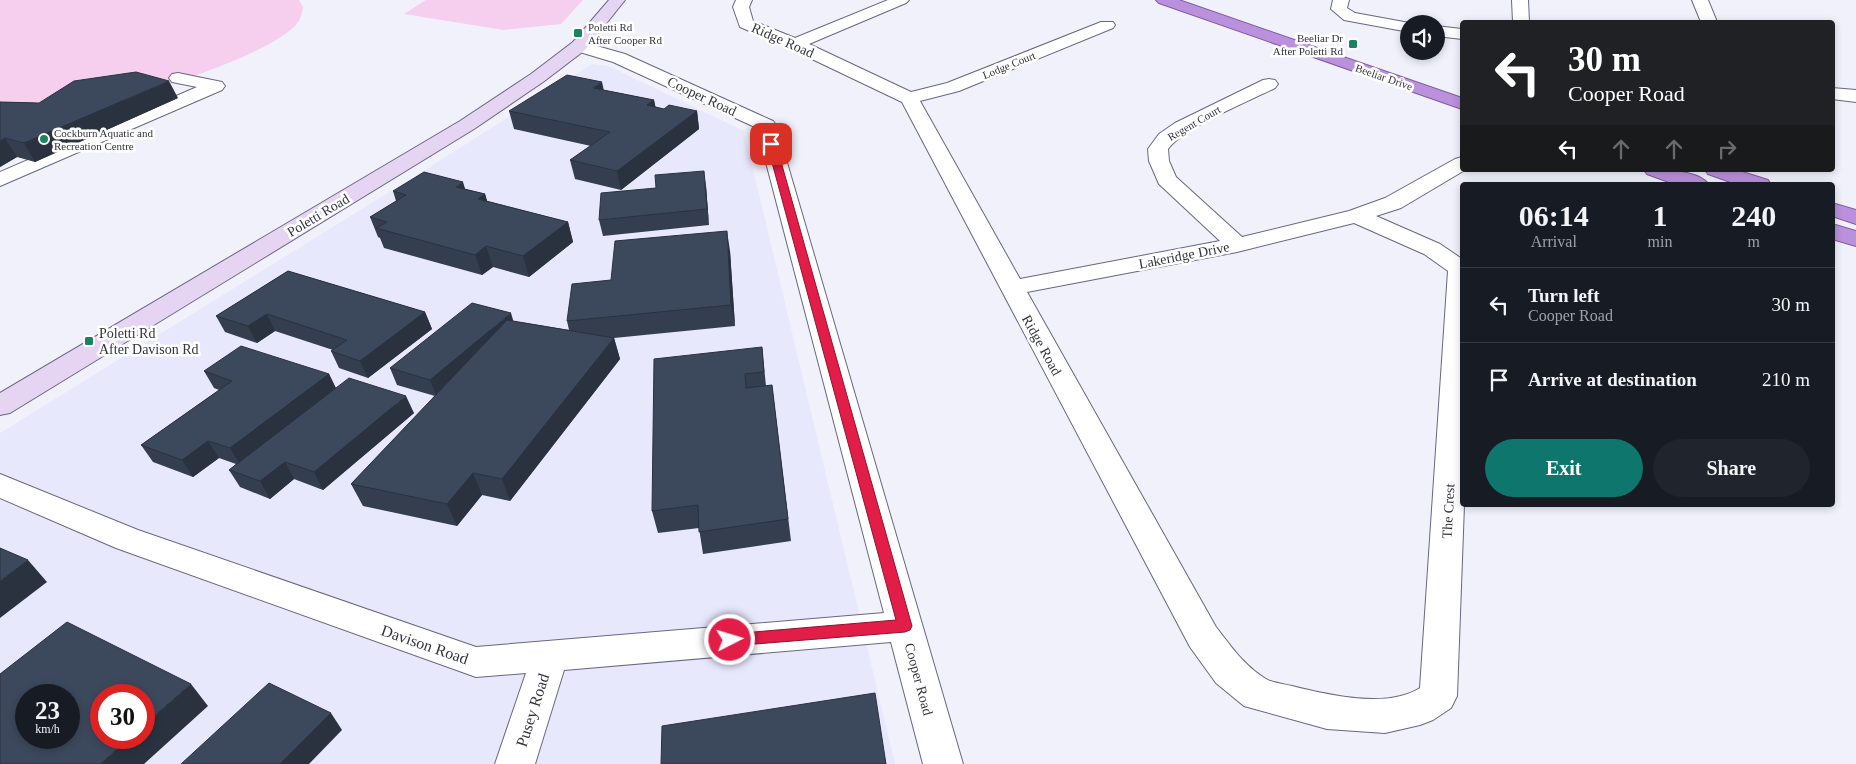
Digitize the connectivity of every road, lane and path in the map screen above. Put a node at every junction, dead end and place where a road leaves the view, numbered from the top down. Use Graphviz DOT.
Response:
graph roads {
  1 [pos="617,0"];
  2 [pos="744,0"];
  3 [pos="901,0"];
  4 [pos="1164,0"];
  5 [pos="1205,0"];
  6 [pos="1342,0"];
  7 [pos="1520,0"];
  8 [pos="1700,0"];
  9 [pos="1521,20"];
  10 [pos="1708,20"];
  11 [pos="1107,25"];
  12 [pos="1400,25"];
  13 [pos="1445,32"];
  14 [pos="1460,34"];
  15 [pos="795,44"];
  16 [pos="579,46"];
  17 [pos="1390,61"];
  18 [pos="178,78"];
  19 [pos="1269,84"];
  20 [pos="1835,93"];
  21 [pos="1856,96"];
  22 [pos="909,98"];
  23 [pos="1460,103"];
  24 [pos="1460,146"];
  25 [pos="1460,164"];
  26 [pos="1660,172"];
  27 [pos="1721,172"];
  28 [pos="0,180"];
  29 [pos="1689,182"];
  30 [pos="1751,182"];
  31 [pos="1835,210"];
  32 [pos="1356,216"];
  33 [pos="1856,217"];
  34 [pos="1835,232"];
  35 [pos="1856,240"];
  36 [pos="1237,245"];
  37 [pos="1011,288"];
  38 [pos="0,406"];
  39 [pos="0,485"];
  40 [pos="905,626"];
  41 [pos="550,655"];
  42 [pos="1327,712"];
  43 [pos="514,764"];
  44 [pos="943,764"];
  1 -- 16 [label="main road, Poletti Road"];
  2 -- 15 [label="street, Ridge Road"];
  3 -- 15 [label="street"];
  4 -- 23 [label="highway, Beeliar Drive"];
  5 -- 17 [label="highway, Beeliar Drive"];
  6 -- 12 [label="street"];
  7 -- 9 [label="street"];
  8 -- 10 [label="street"];
  11 -- 22 [label="street, Lodge Court"];
  13 -- 14 [label="street"];
  15 -- 22 [label="street, Ridge Road"];
  16 -- 38 [label="main road, Poletti Road"];
  16 -- 40 [label="street, Cooper Road"];
  18 -- 28 [label="street"];
  19 -- 36 [label="street, Regent Court"];
  20 -- 21 [label="street"];
  22 -- 37 [label="street, Ridge Road"];
  24 -- 32 [label="street"];
  25 -- 32 [label="street, Lakeridge Drive"];
  26 -- 29 [label="highway"];
  27 -- 30 [label="highway"];
  31 -- 33 [label="highway"];
  32 -- 36 [label="street, Lakeridge Drive"];
  32 -- 42 [label="street, The Crest"];
  34 -- 35 [label="highway"];
  36 -- 37 [label="street, Lakeridge Drive"];
  37 -- 42 [label="street, Ridge Road"];
  39 -- 41 [label="street, Davison Road"];
  40 -- 41 [label="street, Davison Road"];
  40 -- 44 [label="street, Cooper Road"];
  41 -- 43 [label="street, Pusey Road"];
}
